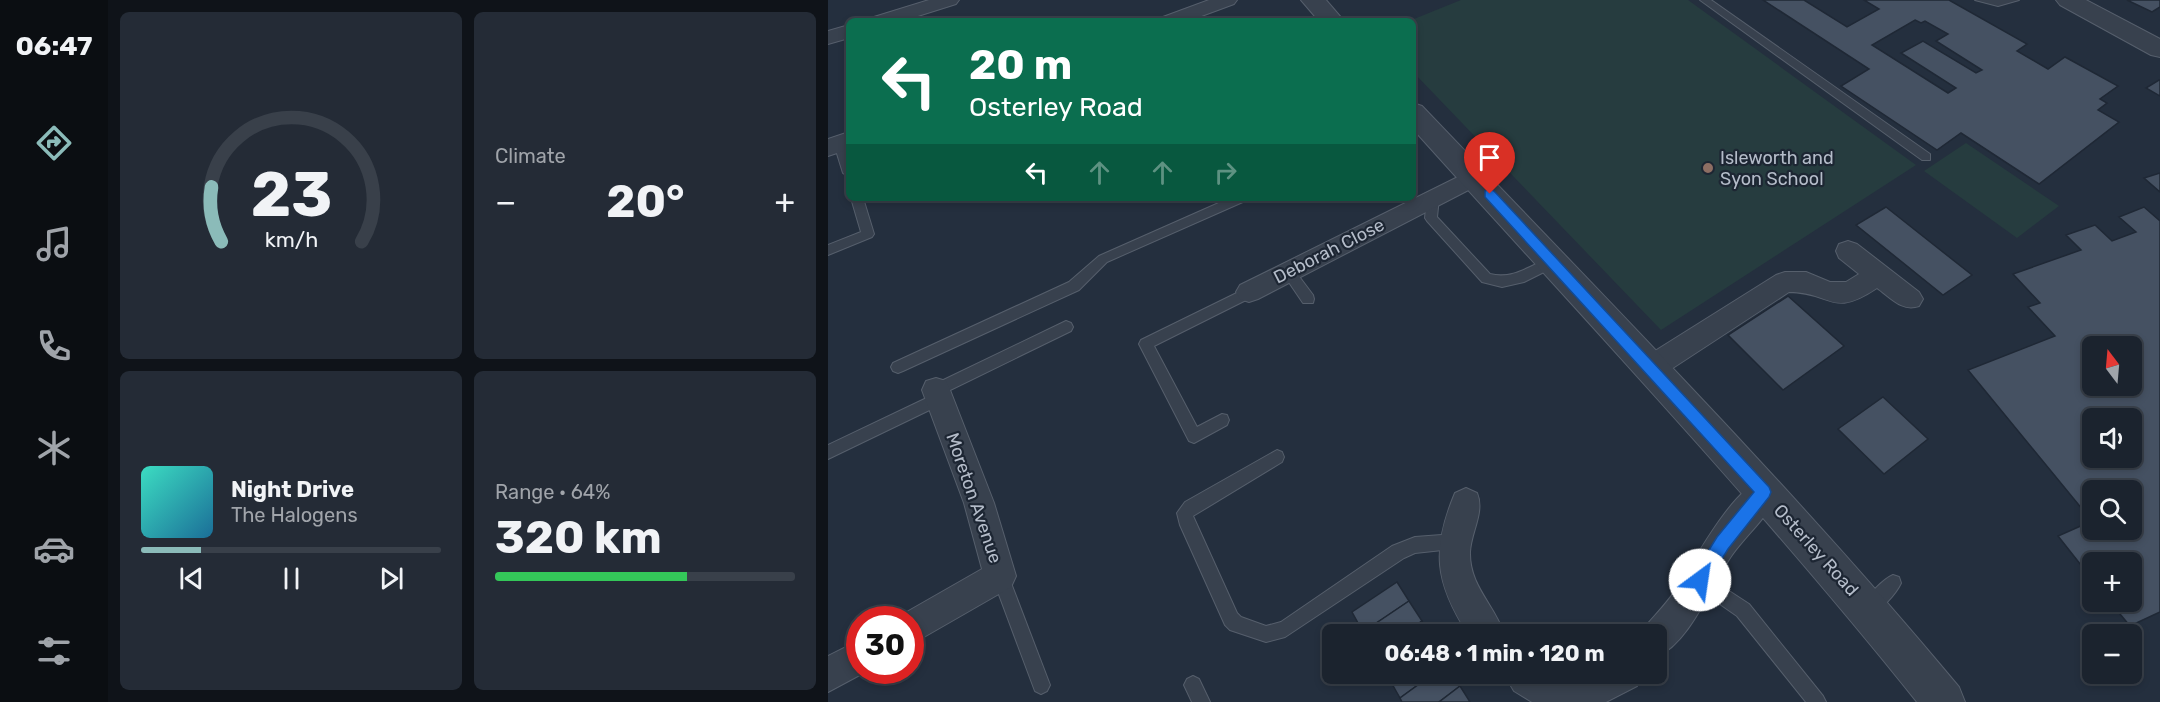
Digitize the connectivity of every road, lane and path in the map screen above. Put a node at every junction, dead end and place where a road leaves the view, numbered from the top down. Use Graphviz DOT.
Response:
graph roads {
  1 [pos="949,0"];
  2 [pos="1227,0"];
  3 [pos="1313,0"];
  4 [pos="1705,0"];
  5 [pos="1980,0"];
  6 [pos="2014,0"];
  7 [pos="2068,0"];
  8 [pos="891,18"];
  9 [pos="1178,18"];
  10 [pos="1329,18"];
  11 [pos="846,32"];
  12 [pos="828,38"];
  13 [pos="2160,48"];
  14 [pos="1416,115"];
  15 [pos="839,144"];
  16 [pos="1926,157"];
  17 [pos="846,164"];
  18 [pos="1474,177"];
  19 [pos="1433,198"];
  20 [pos="858,201"];
  21 [pos="1234,201"];
  22 [pos="828,250"];
  23 [pos="1848,250"];
  24 [pos="1552,262"];
  25 [pos="1288,272"];
  26 [pos="1877,275"];
  27 [pos="1249,292"];
  28 [pos="1308,298"];
  29 [pos="1910,299"];
  30 [pos="1066,327"];
  31 [pos="898,367"];
  32 [pos="1649,369"];
  33 [pos="938,394"];
  34 [pos="1222,420"];
  35 [pos="828,452"];
  36 [pos="1277,457"];
  37 [pos="1764,492"];
  38 [pos="1466,503"];
  39 [pos="1455,542"];
  40 [pos="1000,576"];
  41 [pos="1700,580"];
  42 [pos="1893,583"];
  43 [pos="1868,609"];
  44 [pos="924,621"];
  45 [pos="1481,624"];
  46 [pos="1667,626"];
  47 [pos="846,665"];
  48 [pos="828,675"];
  49 [pos="1532,684"];
  50 [pos="1606,684"];
  51 [pos="1041,685"];
  52 [pos="1193,685"];
  53 [pos="1201,702"];
  54 [pos="1816,702"];
  55 [pos="1944,702"];
  1 -- 8 [label="street"];
  2 -- 9 [label="street"];
  3 -- 10 [label="street"];
  4 -- 16 [label="lane"];
  5 -- 6 [label="lane"];
  7 -- 13 [label="street"];
  11 -- 12 [label="street"];
  14 -- 18 [label="street, Osterley Road"];
  15 -- 17 [label="lane"];
  18 -- 19 [label="street, Deborah Close"];
  18 -- 24 [label="street, Osterley Road"];
  19 -- 24 [label="lane"];
  19 -- 25 [label="street, Deborah Close"];
  20 -- 22 [label="lane"];
  21 -- 31 [label="lane"];
  23 -- 26 [label="street"];
  24 -- 32 [label="street, Osterley Road"];
  25 -- 27 [label="street, Deborah Close"];
  25 -- 28 [label="lane"];
  26 -- 29 [label="street"];
  26 -- 32 [label="street"];
  27 -- 34 [label="lane"];
  30 -- 33 [label="lane"];
  32 -- 37 [label="street, Osterley Road"];
  33 -- 35 [label="lane"];
  33 -- 40 [label="street, Moreton Avenue"];
  36 -- 39 [label="lane"];
  37 -- 41 [label="street"];
  37 -- 43 [label="street, Osterley Road"];
  38 -- 39 [label="street"];
  39 -- 45 [label="street"];
  40 -- 44 [label="street, Moreton Avenue"];
  40 -- 51 [label="lane"];
  41 -- 46 [label="street"];
  41 -- 54 [label="lane"];
  42 -- 43 [label="lane"];
  43 -- 55 [label="street, Osterley Road"];
  47 -- 48 [label="street"];
  49 -- 50 [label="street"];
  52 -- 53 [label="lane"];
}
